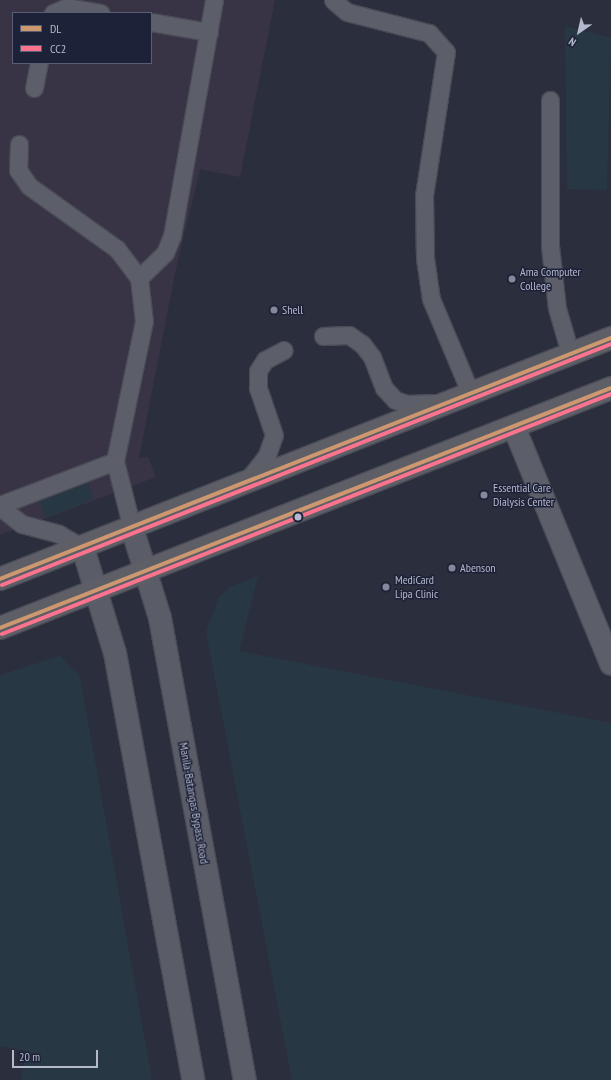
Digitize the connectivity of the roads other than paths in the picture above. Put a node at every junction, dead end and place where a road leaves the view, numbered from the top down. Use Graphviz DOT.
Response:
graph roads {
  1 [pos="214,0"];
  2 [pos="333,0"];
  3 [pos="54,12"];
  4 [pos="92,12"];
  5 [pos="152,22"];
  6 [pos="209,32"];
  7 [pos="39,64"];
  8 [pos="34,88"];
  9 [pos="550,100"];
  10 [pos="19,144"];
  11 [pos="139,278"];
  12 [pos="323,336"];
  13 [pos="611,338"];
  14 [pos="284,350"];
  15 [pos="570,353"];
  16 [pos="611,388"];
  17 [pos="470,392"];
  18 [pos="446,403"];
  19 [pos="514,427"];
  20 [pos="116,460"];
  21 [pos="247,481"];
  22 [pos="0,506"];
  23 [pos="132,528"];
  24 [pos="82,548"];
  25 [pos="146,573"];
  26 [pos="0,579"];
  27 [pos="98,592"];
  28 [pos="0,628"];
  29 [pos="611,664"];
  30 [pos="193,1080"];
  31 [pos="245,1080"];
  1 -- 6 [label="lane"];
  2 -- 17 [label="lane"];
  3 -- 4 [label="lane"];
  5 -- 6 [label="lane"];
  6 -- 11 [label="lane"];
  7 -- 8 [label="lane"];
  9 -- 15 [label="lane"];
  10 -- 11 [label="lane"];
  11 -- 20 [label="lane"];
  12 -- 18 [label="lane"];
  13 -- 15 [label="highway"];
  14 -- 21 [label="lane"];
  15 -- 17 [label="highway"];
  16 -- 19 [label="highway"];
  17 -- 18 [label="highway"];
  18 -- 21 [label="highway"];
  19 -- 25 [label="highway"];
  19 -- 29 [label="street"];
  20 -- 22 [label="lane"];
  20 -- 23 [label="lane"];
  21 -- 23 [label="highway"];
  22 -- 24 [label="lane"];
  23 -- 24 [label="highway"];
  23 -- 25 [label="main road, Manila-Batangas Bypass Road"];
  24 -- 26 [label="highway"];
  24 -- 27 [label="main road"];
  25 -- 27 [label="highway"];
  25 -- 31 [label="main road, Manila-Batangas Bypass Road"];
  27 -- 28 [label="highway"];
  27 -- 30 [label="main road"];
}
